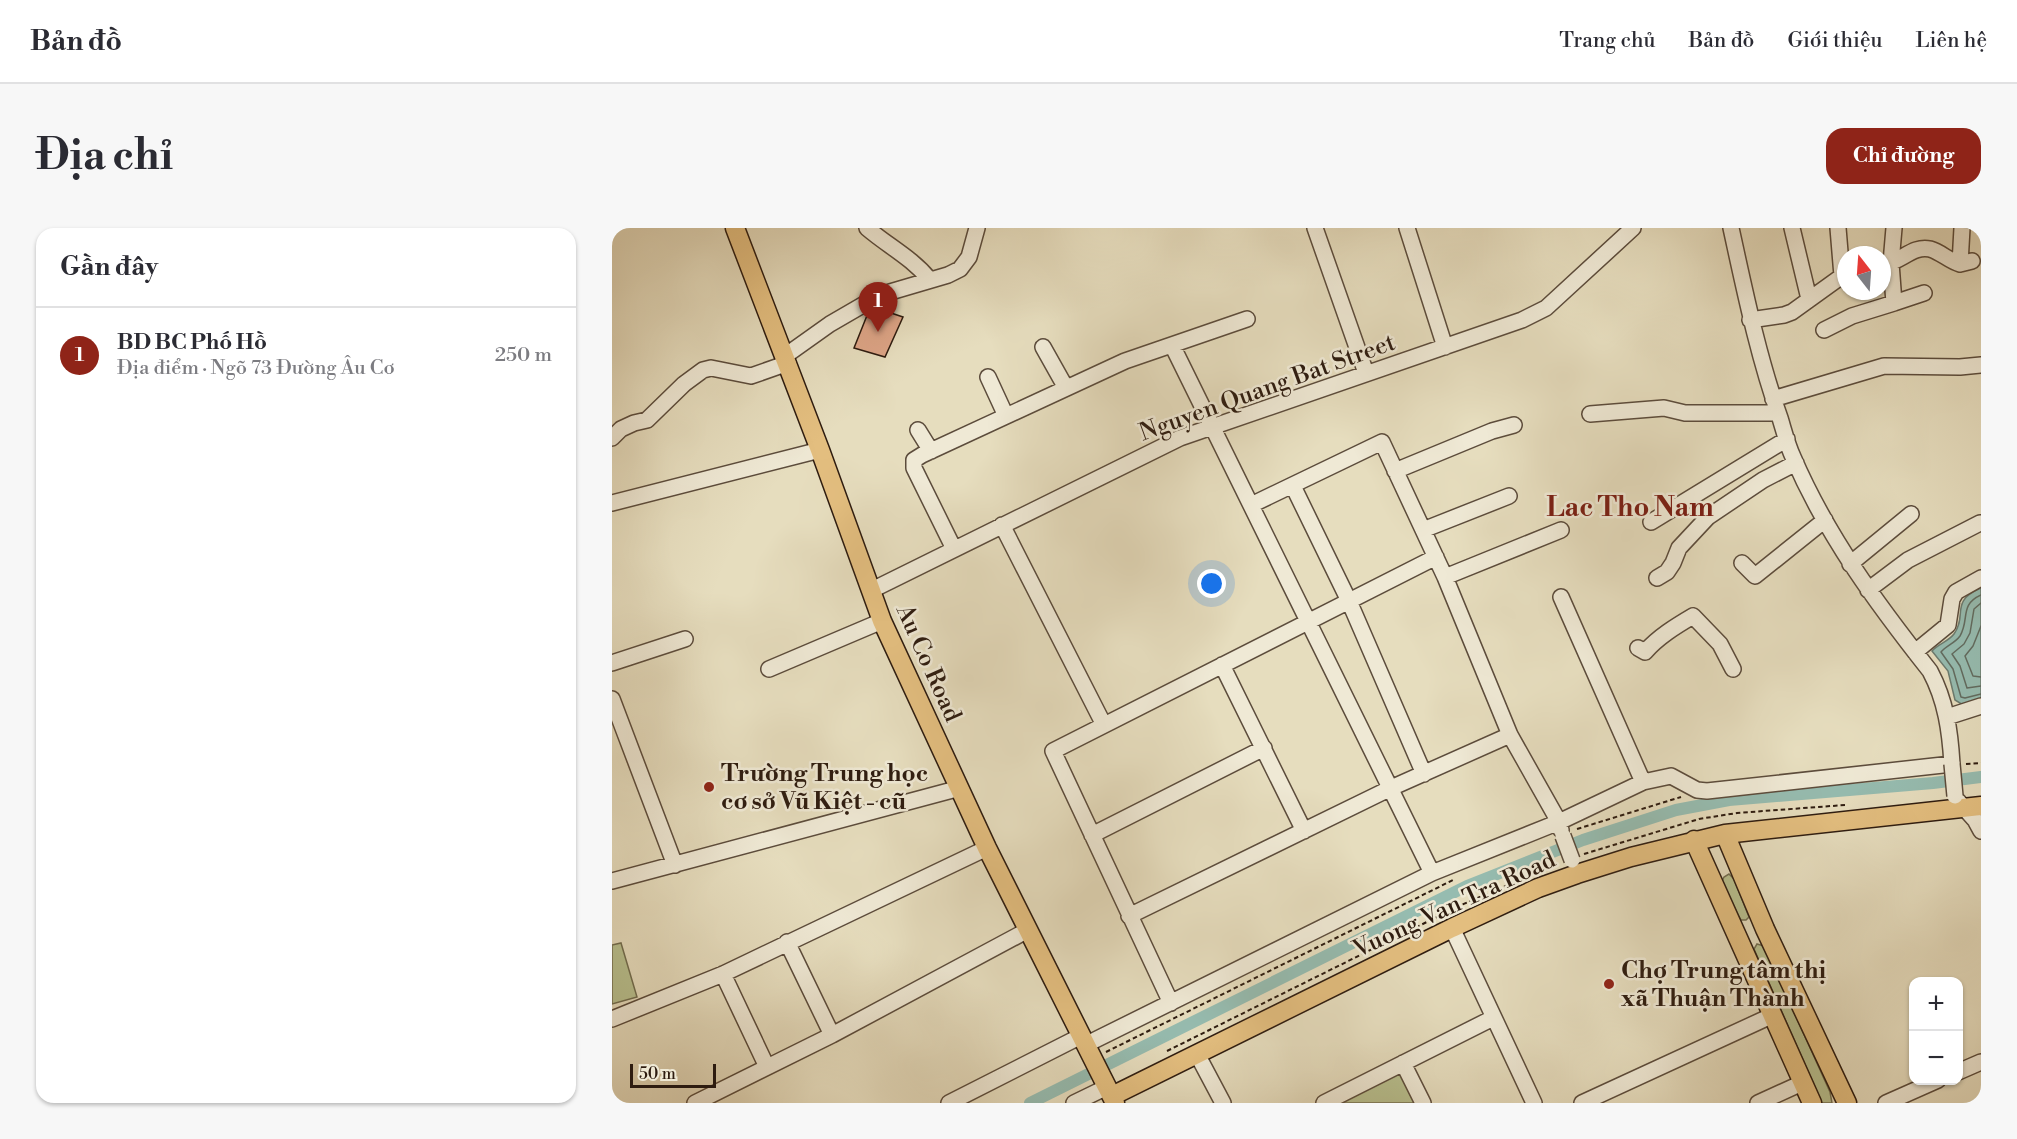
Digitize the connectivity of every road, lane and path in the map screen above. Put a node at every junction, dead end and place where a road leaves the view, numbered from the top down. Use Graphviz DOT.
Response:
graph roads {
  1 [pos="735,228"];
  2 [pos="867,228"];
  3 [pos="977,228"];
  4 [pos="1315,228"];
  5 [pos="1407,228"];
  6 [pos="1633,228"];
  7 [pos="1731,228"];
  8 [pos="1792,228"];
  9 [pos="1838,228"];
  10 [pos="1894,228"];
  11 [pos="1962,228"];
  12 [pos="1840,246"];
  13 [pos="1890,246"];
  14 [pos="1891,262"];
  15 [pos="929,279"];
  16 [pos="1837,280"];
  17 [pos="1891,286"];
  18 [pos="1923,293"];
  19 [pos="1809,300"];
  20 [pos="1894,303"];
  21 [pos="1247,319"];
  22 [pos="1750,320"];
  23 [pos="1824,330"];
  24 [pos="1172,345"];
  25 [pos="1043,347"];
  26 [pos="1445,347"];
  27 [pos="786,359"];
  28 [pos="1981,365"];
  29 [pos="1366,373"];
  30 [pos="988,377"];
  31 [pos="1066,388"];
  32 [pos="1775,406"];
  33 [pos="1590,414"];
  34 [pos="1006,416"];
  35 [pos="1514,425"];
  36 [pos="1212,426"];
  37 [pos="918,430"];
  38 [pos="612,438"];
  39 [pos="1787,439"];
  40 [pos="820,450"];
  41 [pos="931,451"];
  42 [pos="1796,463"];
  43 [pos="1395,471"];
  44 [pos="1293,486"];
  45 [pos="1509,496"];
  46 [pos="612,503"];
  47 [pos="1251,505"];
  48 [pos="1911,514"];
  49 [pos="1825,520"];
  50 [pos="1651,522"];
  51 [pos="1980,523"];
  52 [pos="1002,525"];
  53 [pos="1423,530"];
  54 [pos="1561,530"];
  55 [pos="954,549"];
  56 [pos="1436,558"];
  57 [pos="1742,563"];
  58 [pos="1850,564"];
  59 [pos="1445,577"];
  60 [pos="1656,578"];
  61 [pos="1981,578"];
  62 [pos="1868,590"];
  63 [pos="872,591"];
  64 [pos="1561,597"];
  65 [pos="1349,601"];
  66 [pos="882,621"];
  67 [pos="1308,621"];
  68 [pos="685,639"];
  69 [pos="1638,648"];
  70 [pos="1916,652"];
  71 [pos="612,663"];
  72 [pos="1222,665"];
  73 [pos="769,669"];
  74 [pos="1733,669"];
  75 [pos="612,699"];
  76 [pos="1981,706"];
  77 [pos="1947,717"];
  78 [pos="1104,725"];
  79 [pos="1510,735"];
  80 [pos="1264,748"];
  81 [pos="1952,764"];
  82 [pos="1981,764"];
  83 [pos="1424,774"];
  84 [pos="1643,782"];
  85 [pos="960,788"];
  86 [pos="1391,788"];
  87 [pos="1684,796"];
  88 [pos="1967,804"];
  89 [pos="1564,830"];
  90 [pos="1304,831"];
  91 [pos="1981,831"];
  92 [pos="1725,834"];
  93 [pos="1092,835"];
  94 [pos="1694,840"];
  95 [pos="987,848"];
  96 [pos="675,865"];
  97 [pos="1575,867"];
  98 [pos="1432,873"];
  99 [pos="1456,878"];
  100 [pos="612,881"];
  101 [pos="1129,916"];
  102 [pos="1452,928"];
  103 [pos="1766,929"];
  104 [pos="1028,930"];
  105 [pos="1738,941"];
  106 [pos="787,942"];
  107 [pos="723,975"];
  108 [pos="1171,1003"];
  109 [pos="1772,1016"];
  110 [pos="1493,1018"];
  111 [pos="612,1019"];
  112 [pos="831,1035"];
  113 [pos="1087,1048"];
  114 [pos="1197,1054"];
  115 [pos="1981,1062"];
  116 [pos="1403,1063"];
  117 [pos="767,1067"];
  118 [pos="1963,1069"];
  119 [pos="1802,1083"];
  120 [pos="1927,1085"];
  121 [pos="1111,1095"];
  122 [pos="694,1103"];
  123 [pos="949,1103"];
  124 [pos="1074,1103"];
  125 [pos="1223,1103"];
  126 [pos="1324,1103"];
  127 [pos="1423,1103"];
  128 [pos="1534,1103"];
  129 [pos="1582,1103"];
  130 [pos="1758,1103"];
  131 [pos="1812,1103"];
  132 [pos="1847,1103"];
  133 [pos="1886,1103"];
  1 -- 27 [label="main road, Au Co Road"];
  2 -- 15 [label="street"];
  3 -- 15 [label="street"];
  4 -- 29 [label="street"];
  5 -- 26 [label="street"];
  6 -- 26 [label="street, Nguyen Quang Bat Street"];
  7 -- 22 [label="street"];
  8 -- 19 [label="street"];
  9 -- 12 [label="street"];
  10 -- 13 [label="street"];
  11 -- 14 [label="street"];
  15 -- 27 [label="street"];
  16 -- 19 [label="street"];
  17 -- 20 [label="street"];
  18 -- 20 [label="street"];
  19 -- 22 [label="street"];
  20 -- 23 [label="street"];
  21 -- 24 [label="street"];
  22 -- 32 [label="street"];
  24 -- 31 [label="street"];
  24 -- 36 [label="street"];
  25 -- 31 [label="street"];
  26 -- 29 [label="street, Nguyen Quang Bat Street"];
  27 -- 38 [label="street"];
  27 -- 40 [label="main road, Au Co Road"];
  28 -- 32 [label="street"];
  29 -- 36 [label="street, Nguyen Quang Bat Street"];
  30 -- 34 [label="street"];
  31 -- 34 [label="street"];
  32 -- 33 [label="street"];
  32 -- 39 [label="street"];
  34 -- 41 [label="street"];
  35 -- 43 [label="street"];
  36 -- 47 [label="street"];
  36 -- 52 [label="street, Nguyen Quang Bat Street"];
  37 -- 41 [label="street"];
  39 -- 42 [label="street"];
  39 -- 50 [label="street"];
  40 -- 46 [label="street"];
  40 -- 63 [label="main road, Au Co Road"];
  41 -- 55 [label="street"];
  42 -- 49 [label="street"];
  42 -- 60 [label="street"];
  43 -- 44 [label="street"];
  43 -- 53 [label="street"];
  44 -- 47 [label="street"];
  44 -- 65 [label="street"];
  45 -- 53 [label="street"];
  47 -- 67 [label="street"];
  48 -- 58 [label="street"];
  49 -- 57 [label="street"];
  49 -- 58 [label="street"];
  51 -- 62 [label="street"];
  52 -- 55 [label="street, Nguyen Quang Bat Street"];
  52 -- 78 [label="street"];
  53 -- 56 [label="street"];
  54 -- 59 [label="street"];
  55 -- 63 [label="street, Nguyen Quang Bat Street"];
  56 -- 59 [label="street"];
  56 -- 65 [label="street"];
  58 -- 62 [label="street"];
  59 -- 79 [label="street"];
  61 -- 70 [label="street"];
  62 -- 70 [label="street"];
  63 -- 66 [label="main road, Au Co Road"];
  64 -- 84 [label="street"];
  65 -- 67 [label="street"];
  65 -- 83 [label="street"];
  66 -- 73 [label="street"];
  66 -- 85 [label="main road, Au Co Road"];
  67 -- 72 [label="street"];
  67 -- 86 [label="street"];
  68 -- 71 [label="street"];
  69 -- 74 [label="street"];
  70 -- 77 [label="street"];
  72 -- 78 [label="street"];
  72 -- 80 [label="street"];
  75 -- 96 [label="street"];
  76 -- 77 [label="street"];
  77 -- 81 [label="street"];
  78 -- 93 [label="street"];
  79 -- 83 [label="street"];
  79 -- 89 [label="street"];
  80 -- 90 [label="street"];
  80 -- 93 [label="street"];
  81 -- 82 [label="path"];
  81 -- 84 [label="street"];
  81 -- 88 [label="street, bridge"];
  83 -- 86 [label="street"];
  84 -- 89 [label="street"];
  85 -- 95 [label="main road, Au Co Road"];
  85 -- 96 [label="street"];
  86 -- 90 [label="street"];
  86 -- 98 [label="street"];
  87 -- 89 [label="path"];
  88 -- 91 [label="street"];
  88 -- 92 [label="main road, Vuong Van Tra Road"];
  89 -- 97 [label="street, bridge"];
  89 -- 98 [label="street"];
  90 -- 101 [label="street"];
  92 -- 94 [label="main road, Vuong Van Tra Road"];
  92 -- 103 [label="main road"];
  93 -- 101 [label="street"];
  94 -- 97 [label="main road, Vuong Van Tra Road"];
  94 -- 105 [label="main road"];
  95 -- 104 [label="main road, Au Co Road"];
  95 -- 106 [label="street"];
  96 -- 100 [label="street"];
  97 -- 102 [label="main road, Vuong Van Tra Road"];
  98 -- 108 [label="street"];
  99 -- 113 [label="path"];
  101 -- 108 [label="street"];
  102 -- 110 [label="street"];
  102 -- 114 [label="main road, Vuong Van Tra Road"];
  103 -- 105 [label="main road"];
  103 -- 132 [label="main road"];
  104 -- 112 [label="street"];
  104 -- 113 [label="main road, Au Co Road"];
  105 -- 109 [label="main road"];
  106 -- 107 [label="street"];
  106 -- 112 [label="street"];
  107 -- 111 [label="street"];
  107 -- 117 [label="street"];
  108 -- 113 [label="street"];
  109 -- 119 [label="main road"];
  109 -- 129 [label="street"];
  110 -- 116 [label="street"];
  110 -- 128 [label="street"];
  112 -- 117 [label="street"];
  113 -- 121 [label="main road, Au Co Road"];
  113 -- 123 [label="street"];
  114 -- 121 [label="main road, Vuong Van Tra Road"];
  114 -- 125 [label="street"];
  115 -- 118 [label="street"];
  116 -- 126 [label="street"];
  116 -- 127 [label="street"];
  117 -- 122 [label="street"];
  119 -- 130 [label="street"];
  119 -- 131 [label="main road"];
  120 -- 133 [label="street"];
  121 -- 124 [label="street"];
}
